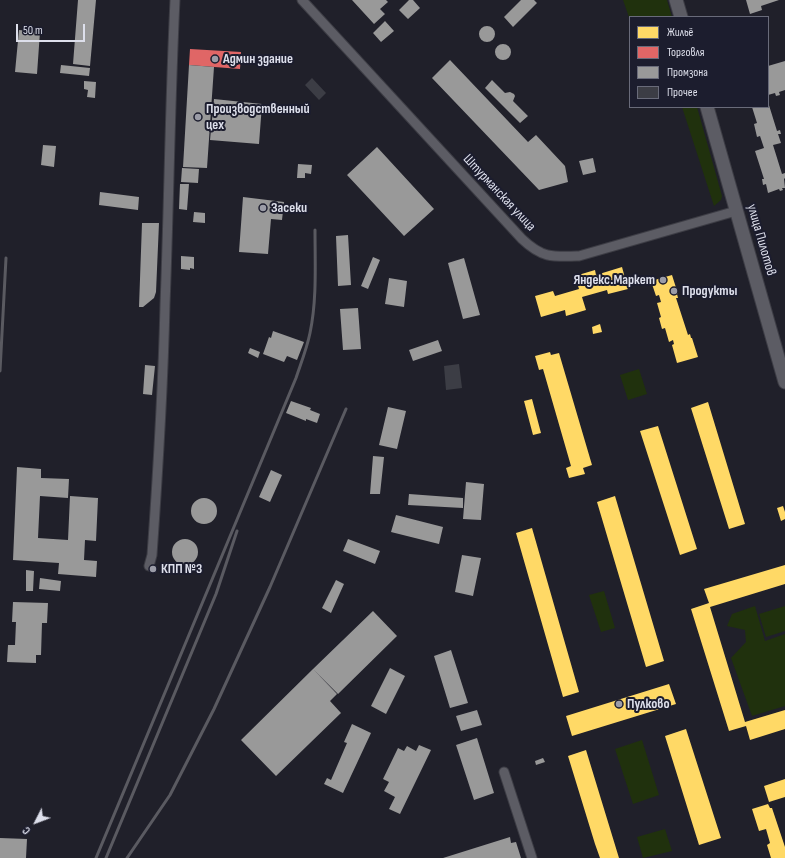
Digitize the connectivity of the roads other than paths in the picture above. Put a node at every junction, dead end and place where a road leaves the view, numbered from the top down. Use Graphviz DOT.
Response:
graph roads {
  1 [pos="175,0"];
  2 [pos="302,0"];
  3 [pos="676,0"];
  4 [pos="681,16"];
  5 [pos="707,108"];
  6 [pos="736,211"];
  7 [pos="785,382"];
  8 [pos="149,566"];
  9 [pos="504,772"];
  10 [pos="532,858"];
  1 -- 8 [label="street"];
  2 -- 6 [label="street, Штурманская улица"];
  3 -- 4 [label="street"];
  5 -- 6 [label="street, улица Пилотов"];
  6 -- 7 [label="street, улица Пилотов"];
  9 -- 10 [label="street"];
}
